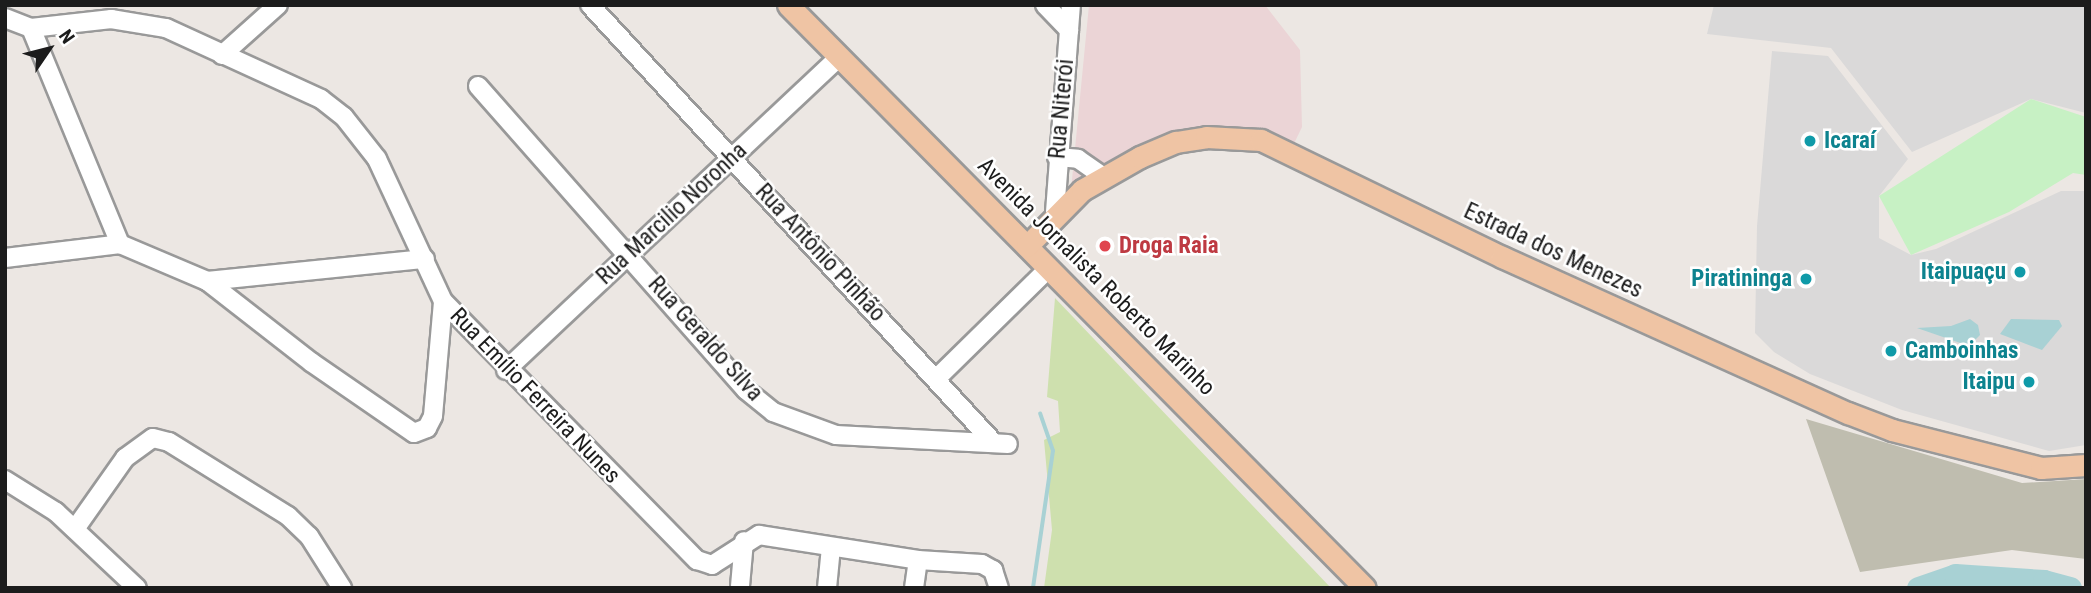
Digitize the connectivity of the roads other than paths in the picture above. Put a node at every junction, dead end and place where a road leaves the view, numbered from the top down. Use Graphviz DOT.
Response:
graph roads {
  1 [pos="278,5"];
  2 [pos="590,5"];
  3 [pos="1045,5"];
  4 [pos="1070,5"];
  5 [pos="789,6"];
  6 [pos="5,18"];
  7 [pos="31,28"];
  8 [pos="1069,30"];
  9 [pos="222,55"];
  10 [pos="838,58"];
  11 [pos="478,86"];
  12 [pos="1058,157"];
  13 [pos="731,158"];
  14 [pos="1102,176"];
  15 [pos="1055,212"];
  16 [pos="120,244"];
  17 [pos="1027,246"];
  18 [pos="630,254"];
  19 [pos="5,258"];
  20 [pos="425,259"];
  21 [pos="1049,268"];
  22 [pos="207,281"];
  23 [pos="443,300"];
  24 [pos="506,370"];
  25 [pos="936,379"];
  26 [pos="1000,443"];
  27 [pos="2086,465"];
  28 [pos="5,480"];
  29 [pos="75,529"];
  30 [pos="744,541"];
  31 [pos="831,547"];
  32 [pos="918,560"];
  33 [pos="740,586"];
  34 [pos="137,588"];
  35 [pos="342,588"];
  36 [pos="827,588"];
  37 [pos="914,588"];
  38 [pos="999,588"];
  39 [pos="1365,588"];
  1 -- 9 [label="street"];
  2 -- 13 [label="street, Rua Antônio Pinhão"];
  3 -- 8 [label="street"];
  4 -- 8 [label="street, Rua Niterói"];
  5 -- 10 [label="main road, Avenida Jornalista Roberto Marinho"];
  6 -- 7 [label="street, Rua Emílio Ferreira Nunes"];
  7 -- 9 [label="street, Rua Emílio Ferreira Nunes"];
  7 -- 16 [label="street"];
  8 -- 12 [label="street, Rua Niterói"];
  9 -- 20 [label="street, Rua Emílio Ferreira Nunes"];
  10 -- 13 [label="street, Rua Marcilio Noronha"];
  10 -- 17 [label="main road, Avenida Jornalista Roberto Marinho"];
  11 -- 18 [label="street, Rua Geraldo Silva"];
  12 -- 14 [label="street"];
  12 -- 15 [label="street, Rua Niterói"];
  13 -- 18 [label="street, Rua Marcilio Noronha"];
  13 -- 25 [label="street, Rua Antônio Pinhão"];
  14 -- 15 [label="main road, Estrada dos Menezes"];
  14 -- 27 [label="main road, Estrada dos Menezes"];
  15 -- 17 [label="main road, Estrada dos Menezes"];
  16 -- 19 [label="street"];
  16 -- 22 [label="street"];
  17 -- 21 [label="main road, Avenida Jornalista Roberto Marinho"];
  18 -- 24 [label="street, Rua Marcilio Noronha"];
  18 -- 26 [label="street, Rua Geraldo Silva"];
  20 -- 22 [label="street"];
  20 -- 23 [label="street, Rua Emílio Ferreira Nunes"];
  21 -- 25 [label="street"];
  21 -- 39 [label="main road, Avenida Jornalista Roberto Marinho"];
  22 -- 23 [label="street"];
  23 -- 24 [label="street, Rua Emílio Ferreira Nunes"];
  24 -- 30 [label="street, Rua Emílio Ferreira Nunes"];
  25 -- 26 [label="street, Rua Antônio Pinhão"];
  28 -- 29 [label="street"];
  29 -- 34 [label="street"];
  29 -- 35 [label="street"];
  30 -- 31 [label="street"];
  30 -- 33 [label="street"];
  31 -- 32 [label="street"];
  31 -- 36 [label="street"];
  32 -- 37 [label="street"];
  32 -- 38 [label="street"];
}
